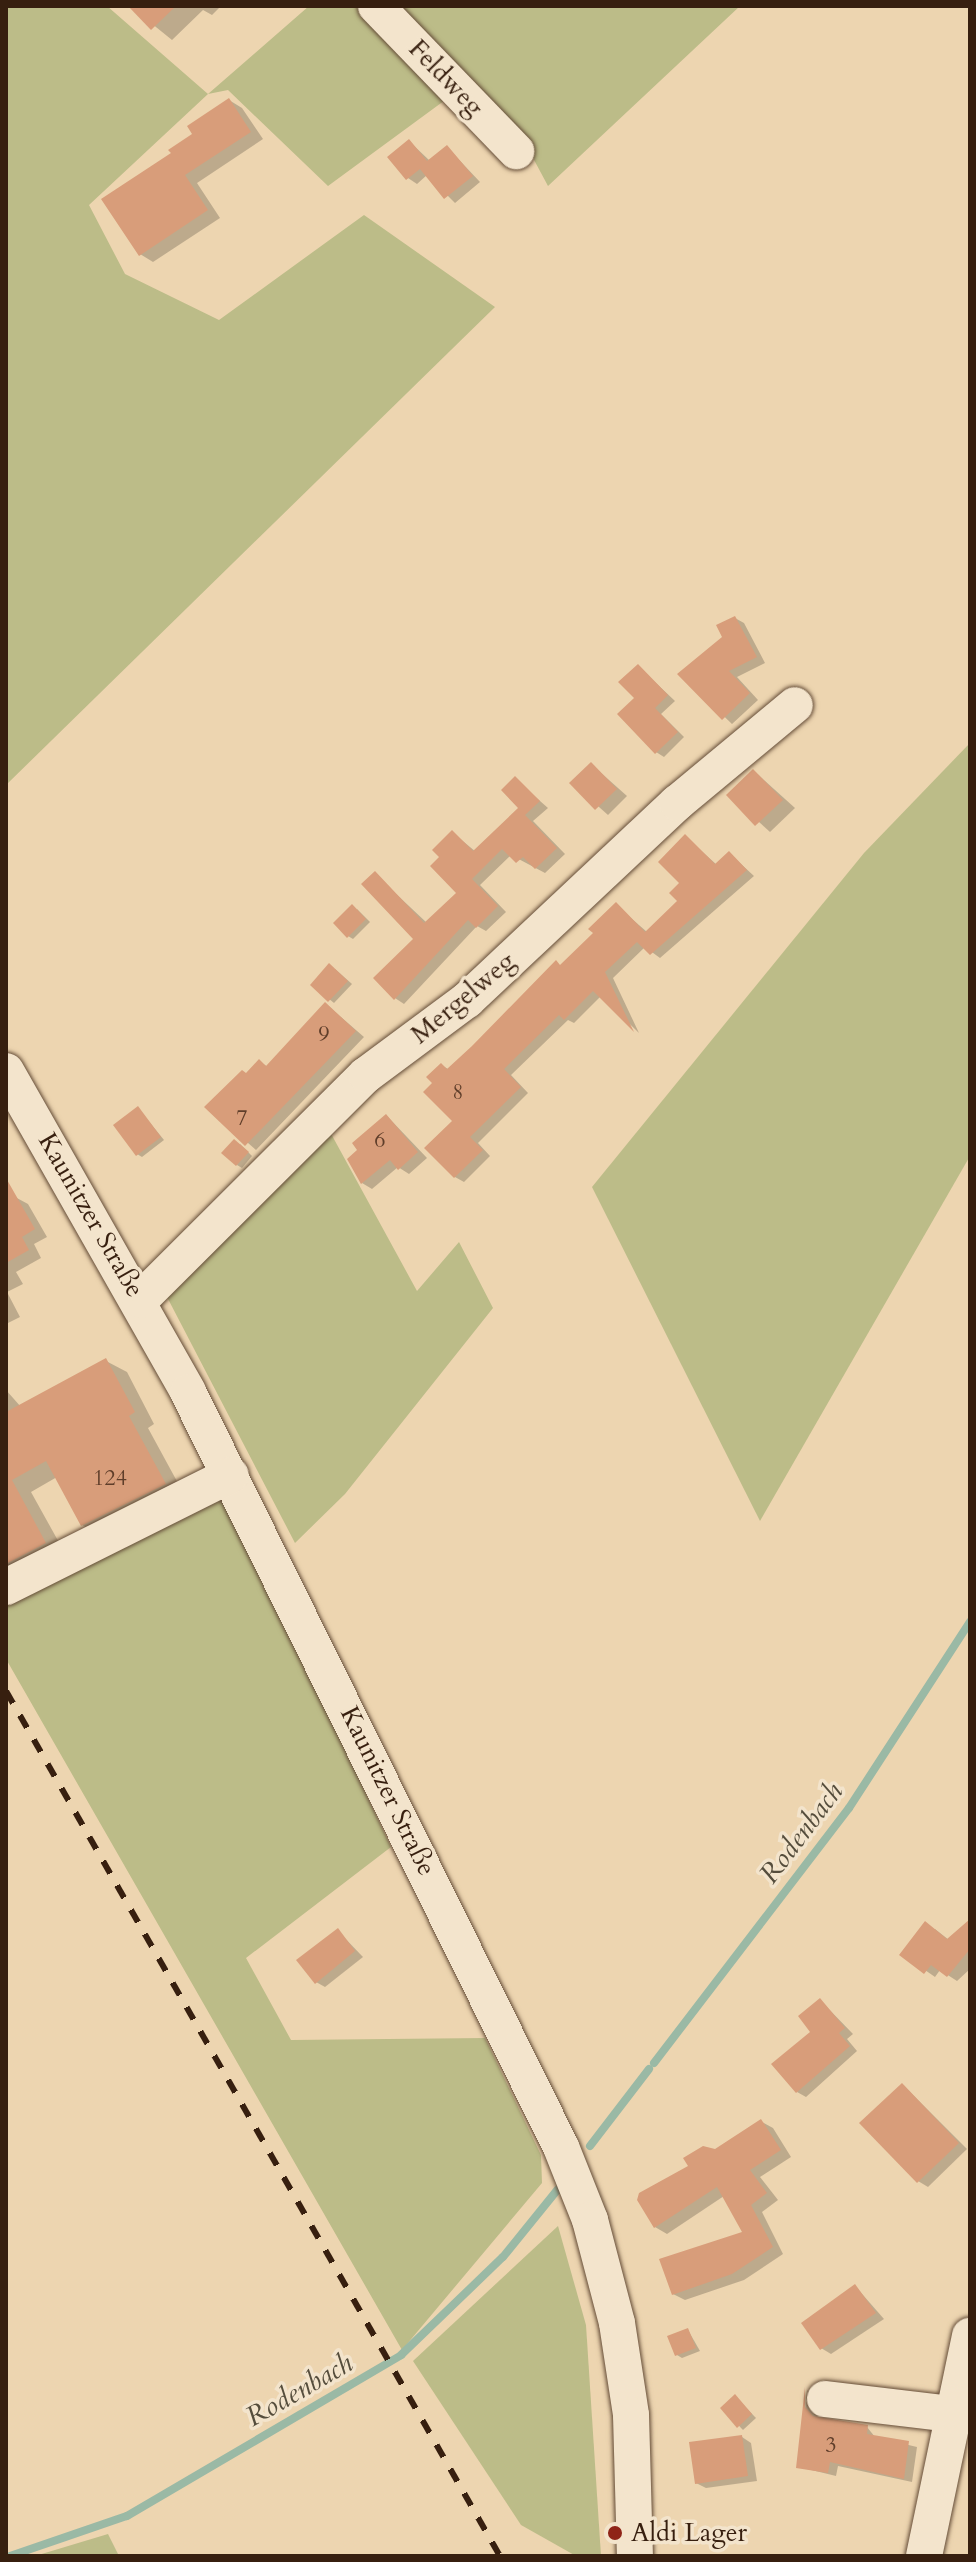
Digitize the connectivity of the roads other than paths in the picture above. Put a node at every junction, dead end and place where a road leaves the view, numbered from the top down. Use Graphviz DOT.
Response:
graph roads {
  1 [pos="376,6"];
  2 [pos="516,151"];
  3 [pos="795,705"];
  4 [pos="6,1071"];
  5 [pos="140,1300"];
  6 [pos="231,1475"];
  7 [pos="6,1587"];
  8 [pos="970,2336"];
  9 [pos="825,2399"];
  10 [pos="951,2414"];
  11 [pos="635,2556"];
  12 [pos="924,2556"];
  1 -- 2 [label="street, Feldweg"];
  3 -- 5 [label="street, Mergelweg"];
  4 -- 5 [label="street, Kaunitzer Straße"];
  5 -- 6 [label="street, Kaunitzer Straße"];
  6 -- 7 [label="street"];
  6 -- 11 [label="street, Kaunitzer Straße"];
  8 -- 10 [label="street"];
  9 -- 10 [label="street"];
  10 -- 12 [label="street"];
}
